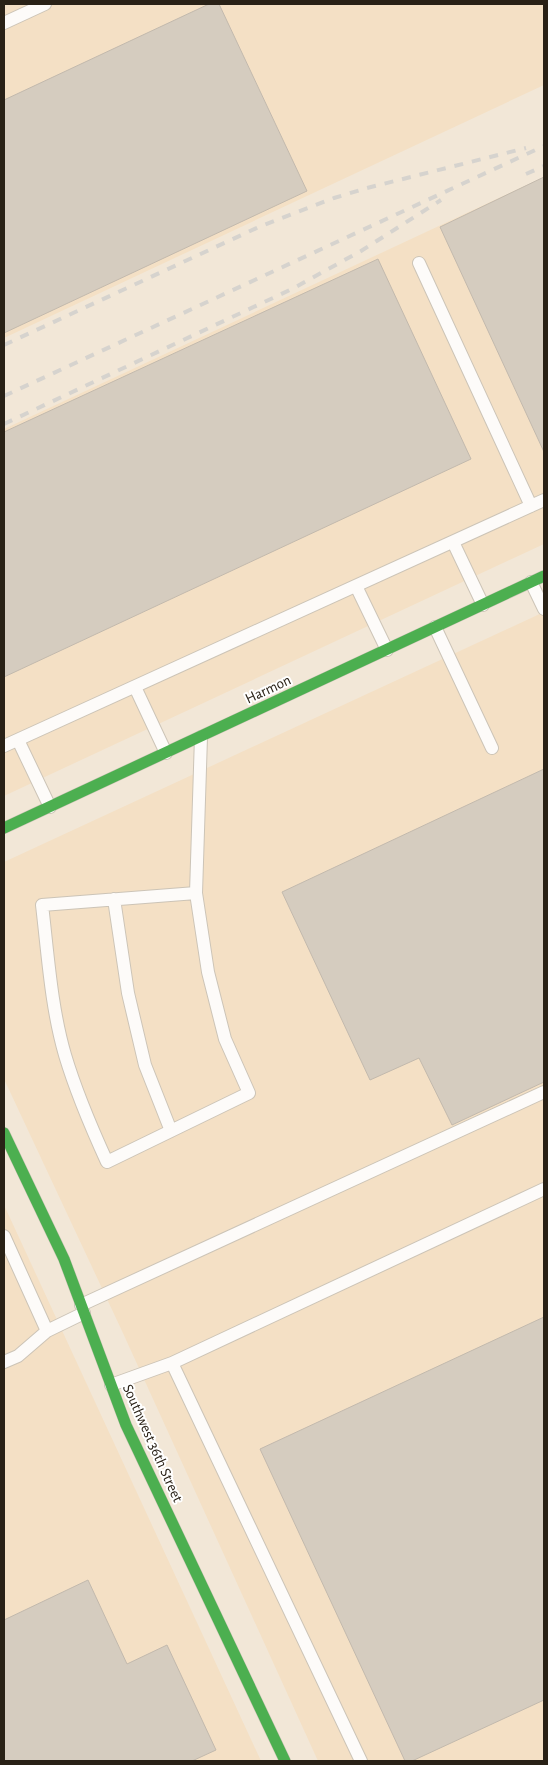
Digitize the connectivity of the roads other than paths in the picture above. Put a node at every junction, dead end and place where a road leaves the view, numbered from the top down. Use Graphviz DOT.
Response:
graph roads {
  1 [pos="45,4"];
  2 [pos="4,22"];
  3 [pos="419,263"];
  4 [pos="544,500"];
  5 [pos="531,506"];
  6 [pos="453,542"];
  7 [pos="544,576"];
  8 [pos="531,582"];
  9 [pos="356,586"];
  10 [pos="483,605"];
  11 [pos="544,609"];
  12 [pos="435,627"];
  13 [pos="387,650"];
  14 [pos="135,687"];
  15 [pos="201,737"];
  16 [pos="18,740"];
  17 [pos="4,746"];
  18 [pos="492,748"];
  19 [pos="166,753"];
  20 [pos="50,806"];
  21 [pos="4,828"];
  22 [pos="196,894"];
  23 [pos="114,900"];
  24 [pos="544,1092"];
  25 [pos="171,1131"];
  26 [pos="4,1133"];
  27 [pos="16,1159"];
  28 [pos="4,1165"];
  29 [pos="544,1189"];
  30 [pos="4,1236"];
  31 [pos="82,1309"];
  32 [pos="47,1331"];
  33 [pos="4,1362"];
  34 [pos="172,1363"];
  35 [pos="111,1385"];
  36 [pos="285,1761"];
  37 [pos="361,1761"];
  1 -- 2 [label="lane"];
  3 -- 5 [label="lane"];
  4 -- 5 [label="lane"];
  5 -- 6 [label="lane"];
  6 -- 9 [label="lane"];
  6 -- 10 [label="lane"];
  7 -- 8 [label="street, Harmon"];
  8 -- 10 [label="street, Harmon"];
  8 -- 11 [label="lane"];
  9 -- 13 [label="lane"];
  9 -- 14 [label="lane"];
  10 -- 12 [label="street, Harmon"];
  12 -- 13 [label="street, Harmon"];
  12 -- 18 [label="lane"];
  13 -- 15 [label="street, Harmon"];
  14 -- 16 [label="lane"];
  14 -- 19 [label="lane"];
  15 -- 19 [label="street, Harmon"];
  15 -- 22 [label="lane"];
  16 -- 17 [label="lane"];
  16 -- 20 [label="lane"];
  19 -- 20 [label="street, Harmon"];
  20 -- 21 [label="street, Harmon"];
  22 -- 23 [label="lane"];
  22 -- 25 [label="lane"];
  23 -- 25 [label="lane"];
  23 -- 25 [label="lane"];
  24 -- 31 [label="lane"];
  26 -- 27 [label="street, Southwest 36th Street"];
  27 -- 28 [label="lane"];
  27 -- 31 [label="street, Southwest 36th Street"];
  29 -- 34 [label="lane"];
  30 -- 32 [label="lane"];
  31 -- 32 [label="lane"];
  31 -- 35 [label="street, Southwest 36th Street"];
  32 -- 33 [label="lane"];
  34 -- 35 [label="lane"];
  34 -- 37 [label="lane"];
  35 -- 36 [label="street, Southwest 36th Street"];
}
